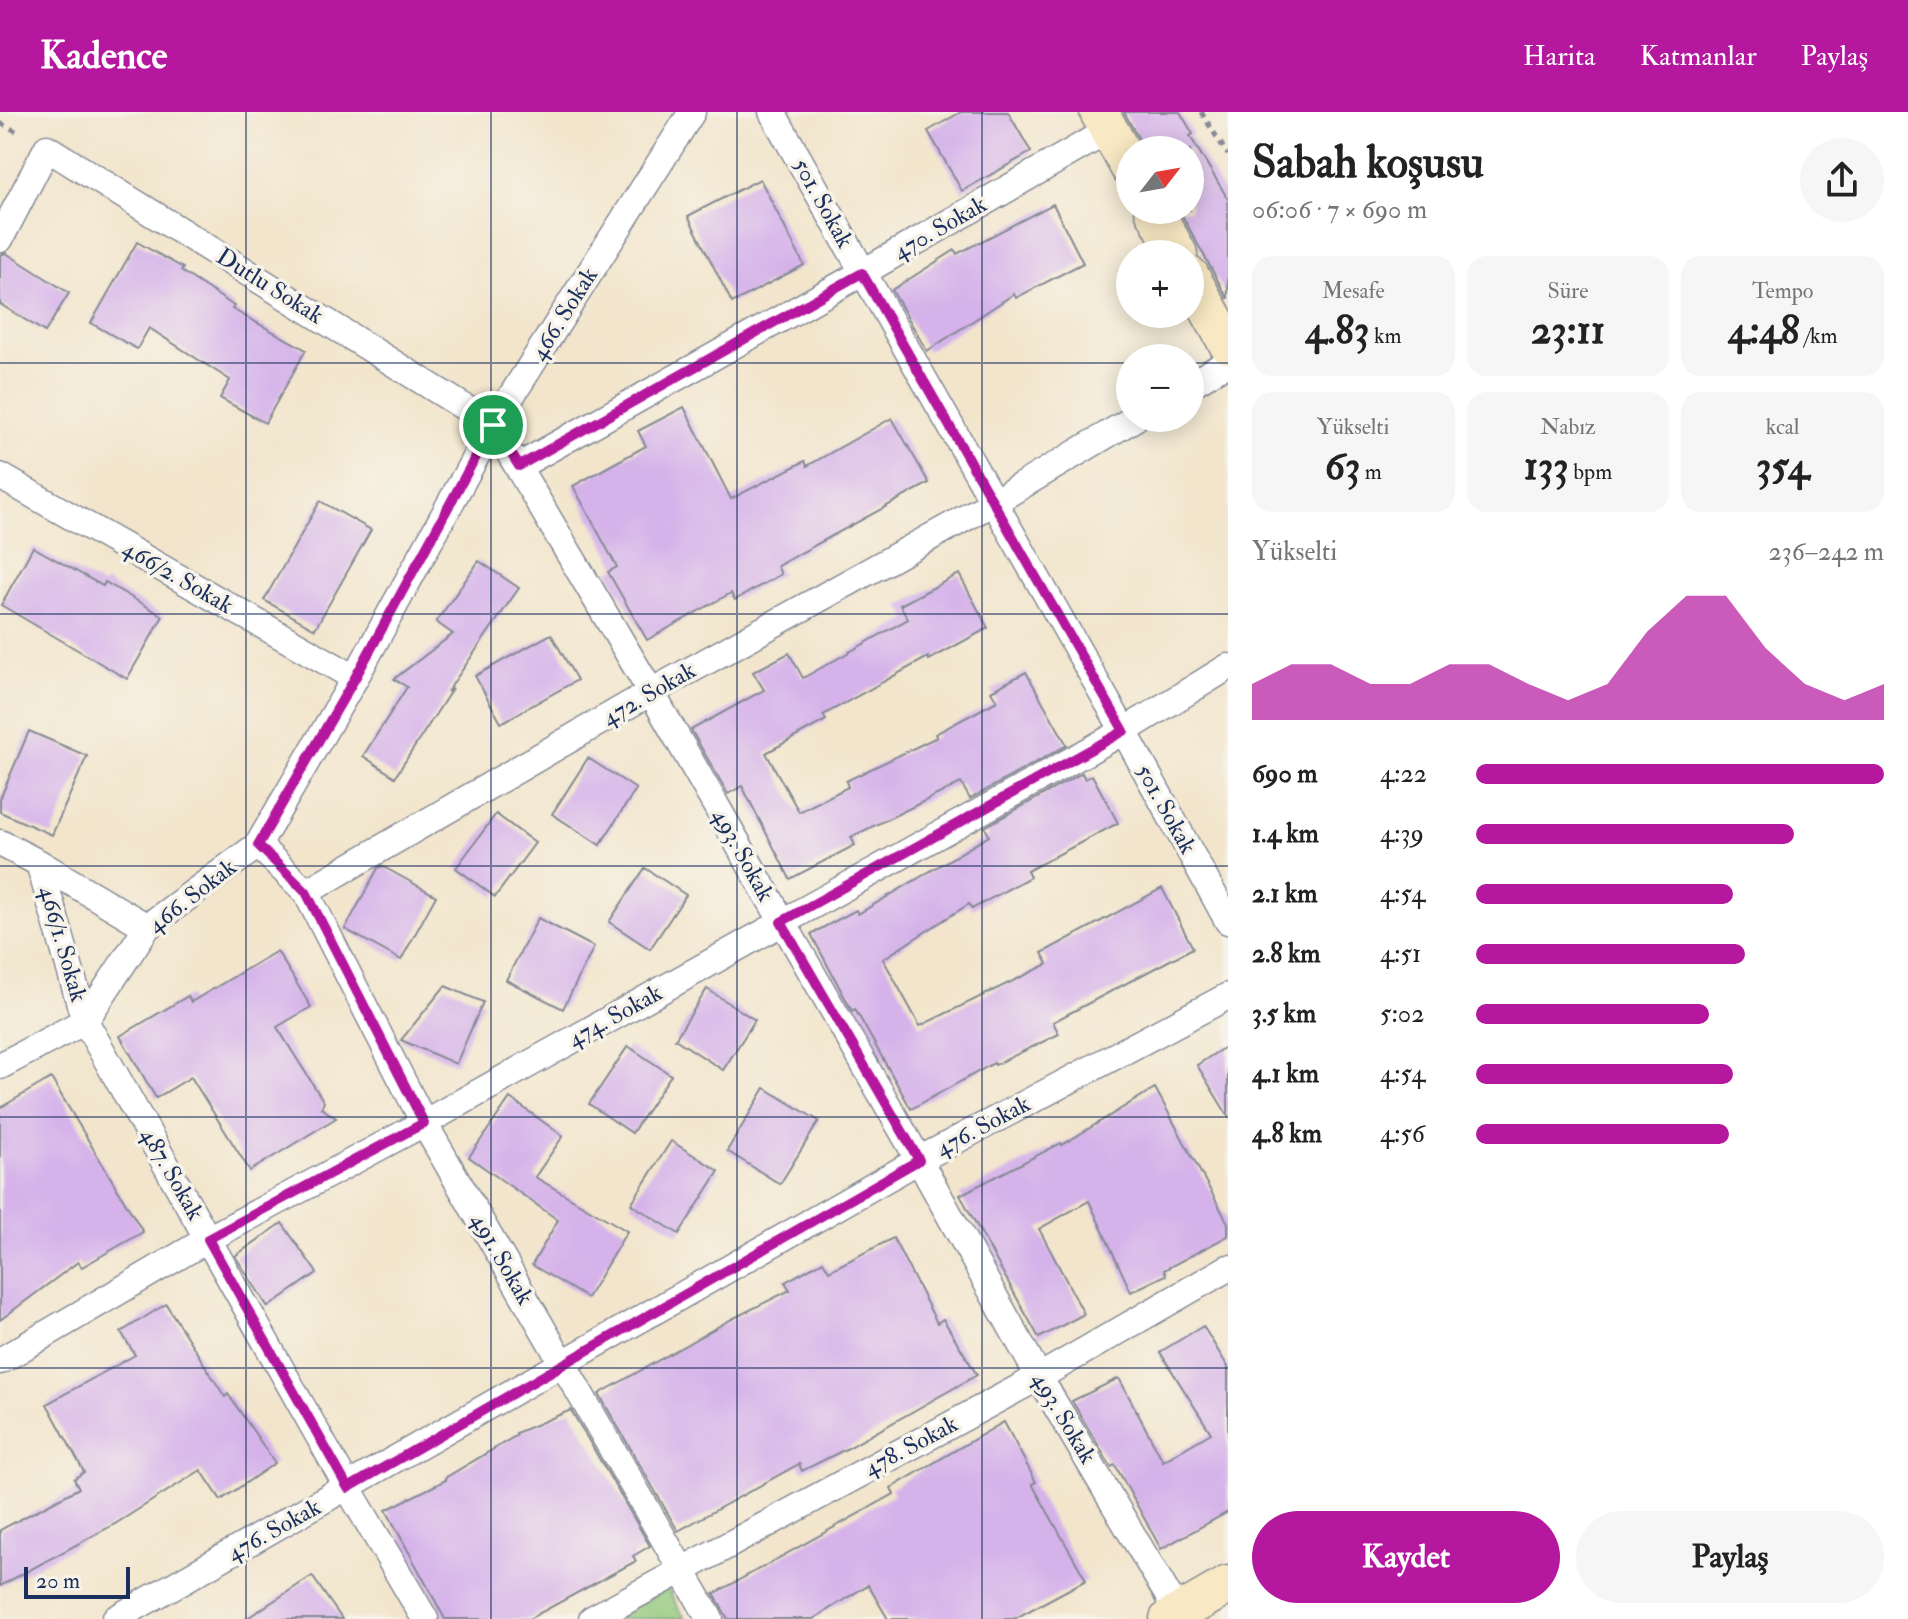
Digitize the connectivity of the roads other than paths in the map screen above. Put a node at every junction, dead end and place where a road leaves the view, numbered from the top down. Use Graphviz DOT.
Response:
graph roads {
  1 [pos="692,112"];
  2 [pos="772,112"];
  3 [pos="1104,121"];
  4 [pos="1116,143"];
  5 [pos="0,239"];
  6 [pos="862,273"];
  7 [pos="1204,301"];
  8 [pos="1228,344"];
  9 [pos="1228,362"];
  10 [pos="1204,377"];
  11 [pos="493,425"];
  12 [pos="1116,429"];
  13 [pos="519,466"];
  14 [pos="0,476"];
  15 [pos="994,502"];
  16 [pos="1228,667"];
  17 [pos="355,678"];
  18 [pos="651,692"];
  19 [pos="1124,731"];
  20 [pos="0,843"];
  21 [pos="258,845"];
  22 [pos="39,863"];
  23 [pos="306,892"];
  24 [pos="1228,921"];
  25 [pos="781,922"];
  26 [pos="147,927"];
  27 [pos="1228,996"];
  28 [pos="85,1021"];
  29 [pos="0,1066"];
  30 [pos="424,1123"];
  31 [pos="919,1160"];
  32 [pos="208,1239"];
  33 [pos="1228,1268"];
  34 [pos="0,1361"];
  35 [pos="562,1365"];
  36 [pos="1039,1377"];
  37 [pos="348,1488"];
  38 [pos="681,1569"];
  39 [pos="1228,1585"];
  40 [pos="1177,1617"];
  41 [pos="115,1619"];
  42 [pos="425,1619"];
  43 [pos="592,1619"];
  44 [pos="710,1619"];
  1 -- 11 [label="street, 466. Sokak"];
  2 -- 6 [label="street, 501. Sokak"];
  3 -- 4 [label="street"];
  3 -- 6 [label="street, 470. Sokak"];
  5 -- 11 [label="street, Dutlu Sokak"];
  6 -- 13 [label="street, 470. Sokak"];
  6 -- 15 [label="street, 501. Sokak"];
  7 -- 8 [label="street"];
  9 -- 10 [label="street"];
  11 -- 13 [label="street, 493. Sokak"];
  11 -- 17 [label="street, 466. Sokak"];
  12 -- 15 [label="street, 472. Sokak"];
  13 -- 18 [label="street, 493. Sokak"];
  14 -- 17 [label="street, 466/2. Sokak"];
  15 -- 18 [label="street, 472. Sokak"];
  15 -- 19 [label="street, 501. Sokak"];
  16 -- 19 [label="street, 474. Sokak"];
  17 -- 21 [label="street, 466. Sokak"];
  18 -- 23 [label="street, 472. Sokak"];
  18 -- 25 [label="street, 493. Sokak"];
  19 -- 24 [label="street, 501. Sokak"];
  19 -- 25 [label="street, 474. Sokak"];
  20 -- 22 [label="street, 466/1. Sokak"];
  21 -- 23 [label="street, 491. Sokak"];
  21 -- 26 [label="street, 466. Sokak"];
  22 -- 26 [label="street"];
  22 -- 28 [label="street, 466/1. Sokak"];
  23 -- 30 [label="street, 491. Sokak"];
  25 -- 30 [label="street, 474. Sokak"];
  25 -- 31 [label="street, 493. Sokak"];
  26 -- 28 [label="street, 466. Sokak"];
  27 -- 31 [label="street, 476. Sokak"];
  28 -- 29 [label="street, 466. Sokak"];
  28 -- 32 [label="street, 487. Sokak"];
  30 -- 32 [label="street, 474. Sokak"];
  30 -- 35 [label="street, 491. Sokak"];
  31 -- 35 [label="street, 476. Sokak"];
  31 -- 36 [label="street, 493. Sokak"];
  32 -- 34 [label="street, 474. Sokak"];
  32 -- 37 [label="street, 487. Sokak"];
  33 -- 36 [label="street, 478. Sokak"];
  35 -- 37 [label="street, 476. Sokak"];
  35 -- 38 [label="street, 491. Sokak"];
  36 -- 38 [label="street, 478. Sokak"];
  36 -- 40 [label="street, 493. Sokak"];
  37 -- 41 [label="street, 476. Sokak"];
  37 -- 42 [label="street, 487. Sokak"];
  38 -- 43 [label="street, 478. Sokak"];
  38 -- 44 [label="street, 491. Sokak"];
  39 -- 40 [label="street"];
}
